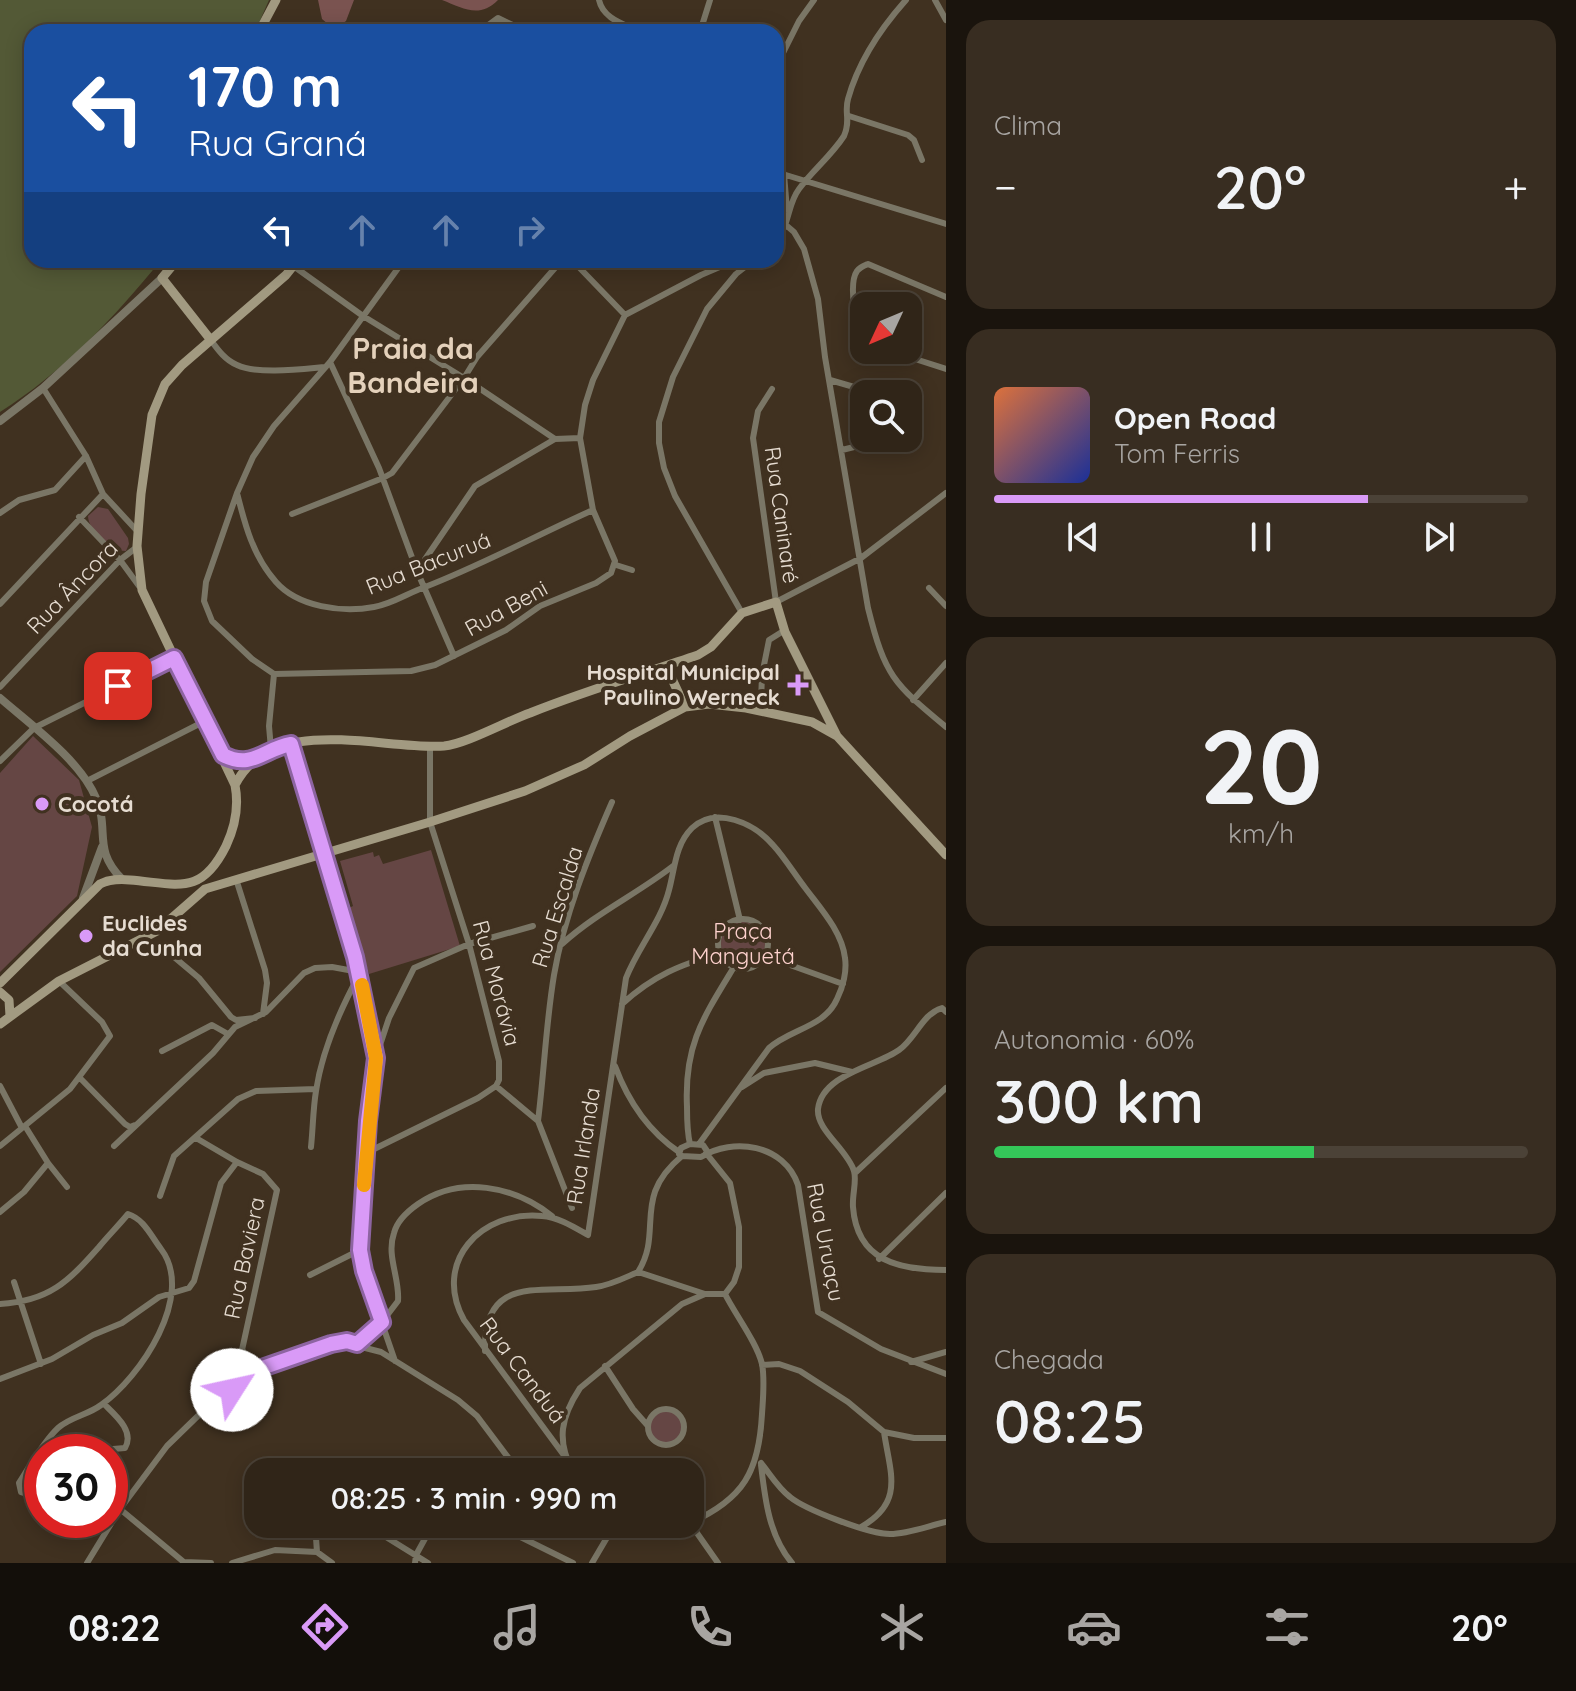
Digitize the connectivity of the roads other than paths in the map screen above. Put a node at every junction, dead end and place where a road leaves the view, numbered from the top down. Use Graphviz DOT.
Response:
graph roads {
  1 [pos="276,0"];
  2 [pos="599,0"];
  3 [pos="710,0"];
  4 [pos="814,0"];
  5 [pos="906,0"];
  6 [pos="935,0"];
  7 [pos="946,20"];
  8 [pos="263,24"];
  9 [pos="490,24"];
  10 [pos="513,24"];
  11 [pos="624,24"];
  12 [pos="702,24"];
  13 [pos="784,51"];
  14 [pos="849,115"];
  15 [pos="922,160"];
  16 [pos="784,174"];
  17 [pos="806,181"];
  18 [pos="784,194"];
  19 [pos="788,215"];
  20 [pos="946,224"];
  21 [pos="787,226"];
  22 [pos="784,230"];
  23 [pos="170,268"];
  24 [pos="290,268"];
  25 [pos="302,268"];
  26 [pos="398,268"];
  27 [pos="555,268"];
  28 [pos="581,268"];
  29 [pos="717,268"];
  30 [pos="733,268"];
  31 [pos="743,268"];
  32 [pos="736,274"];
  33 [pos="162,278"];
  34 [pos="854,292"];
  35 [pos="946,297"];
  36 [pos="625,315"];
  37 [pos="363,316"];
  38 [pos="210,339"];
  39 [pos="922,361"];
  40 [pos="328,364"];
  41 [pos="946,369"];
  42 [pos="464,378"];
  43 [pos="830,380"];
  44 [pos="850,386"];
  45 [pos="43,388"];
  46 [pos="772,389"];
  47 [pos="0,421"];
  48 [pos="580,438"];
  49 [pos="555,439"];
  50 [pos="850,448"];
  51 [pos="842,450"];
  52 [pos="86,456"];
  53 [pos="383,478"];
  54 [pos="237,493"];
  55 [pos="946,493"];
  56 [pos="103,494"];
  57 [pos="593,510"];
  58 [pos="0,513"];
  59 [pos="292,514"];
  60 [pos="79,517"];
  61 [pos="139,533"];
  62 [pos="137,546"];
  63 [pos="861,558"];
  64 [pos="120,560"];
  65 [pos="616,565"];
  66 [pos="632,570"];
  67 [pos="417,571"];
  68 [pos="424,587"];
  69 [pos="929,588"];
  70 [pos="142,590"];
  71 [pos="776,602"];
  72 [pos="0,604"];
  73 [pos="946,606"];
  74 [pos="742,613"];
  75 [pos="785,630"];
  76 [pos="454,656"];
  77 [pos="174,658"];
  78 [pos="946,663"];
  79 [pos="666,666"];
  80 [pos="274,674"];
  81 [pos="0,687"];
  82 [pos="0,698"];
  83 [pos="913,700"];
  84 [pos="685,707"];
  85 [pos="758,710"];
  86 [pos="823,711"];
  87 [pos="205,721"];
  88 [pos="812,722"];
  89 [pos="946,727"];
  90 [pos="34,728"];
  91 [pos="837,736"];
  92 [pos="291,744"];
  93 [pos="430,746"];
  94 [pos="271,749"];
  95 [pos="223,755"];
  96 [pos="0,761"];
  97 [pos="251,761"];
  98 [pos="87,781"];
  99 [pos="235,785"];
  100 [pos="612,802"];
  101 [pos="715,817"];
  102 [pos="430,822"];
  103 [pos="103,847"];
  104 [pos="324,853"];
  105 [pos="946,855"];
  106 [pos="217,861"];
  107 [pos="673,866"];
  108 [pos="122,879"];
  109 [pos="233,879"];
  110 [pos="177,884"];
  111 [pos="83,899"];
  112 [pos="186,904"];
  113 [pos="740,920"];
  114 [pos="533,926"];
  115 [pos="469,944"];
  116 [pos="562,944"];
  117 [pos="720,953"];
  118 [pos="765,956"];
  119 [pos="174,957"];
  120 [pos="734,967"];
  121 [pos="359,973"];
  122 [pos="59,981"];
  123 [pos="0,983"];
  124 [pos="843,984"];
  125 [pos="0,992"];
  126 [pos="621,1005"];
  127 [pos="946,1012"];
  128 [pos="10,1016"];
  129 [pos="259,1016"];
  130 [pos="0,1024"];
  131 [pos="228,1034"];
  132 [pos="162,1051"];
  133 [pos="376,1058"];
  134 [pos="614,1062"];
  135 [pos="852,1072"];
  136 [pos="80,1078"];
  137 [pos="0,1086"];
  138 [pos="496,1086"];
  139 [pos="946,1088"];
  140 [pos="316,1089"];
  141 [pos="738,1090"];
  142 [pos="538,1121"];
  143 [pos="135,1125"];
  144 [pos="24,1127"];
  145 [pos="196,1138"];
  146 [pos="0,1146"];
  147 [pos="114,1146"];
  148 [pos="311,1147"];
  149 [pos="705,1149"];
  150 [pos="681,1150"];
  151 [pos="366,1153"];
  152 [pos="237,1162"];
  153 [pos="48,1163"];
  154 [pos="855,1173"];
  155 [pos="67,1187"];
  156 [pos="946,1193"];
  157 [pos="160,1196"];
  158 [pos="572,1208"];
  159 [pos="0,1212"];
  160 [pos="555,1218"];
  161 [pos="585,1233"];
  162 [pos="360,1250"];
  163 [pos="879,1259"];
  164 [pos="946,1270"];
  165 [pos="638,1272"];
  166 [pos="310,1275"];
  167 [pos="14,1282"];
  168 [pos="176,1292"];
  169 [pos="705,1294"];
  170 [pos="725,1294"];
  171 [pos="21,1303"];
  172 [pos="0,1304"];
  173 [pos="382,1322"];
  174 [pos="357,1344"];
  175 [pos="485,1351"];
  176 [pos="946,1352"];
  177 [pos="395,1361"];
  178 [pos="911,1362"];
  179 [pos="41,1364"];
  180 [pos="762,1365"];
  181 [pos="605,1366"];
  182 [pos="0,1367"];
  183 [pos="259,1369"];
  184 [pos="946,1374"];
  185 [pos="3,1378"];
  186 [pos="104,1404"];
  187 [pos="648,1426"];
  188 [pos="884,1432"];
  189 [pos="52,1434"];
  190 [pos="127,1434"];
  191 [pos="946,1438"];
  192 [pos="759,1451"];
  193 [pos="563,1454"];
  194 [pos="508,1458"];
  195 [pos="565,1458"];
  196 [pos="761,1463"];
  197 [pos="24,1476"];
  198 [pos="24,1493"];
  199 [pos="128,1497"];
  200 [pos="128,1516"];
  201 [pos="704,1516"];
  202 [pos="946,1522"];
  203 [pos="861,1527"];
  204 [pos="104,1538"];
  205 [pos="316,1538"];
  206 [pos="385,1538"];
  207 [pos="426,1538"];
  208 [pos="522,1538"];
  209 [pos="607,1538"];
  210 [pos="700,1538"];
  211 [pos="317,1552"];
  212 [pos="416,1559"];
  213 [pos="87,1563"];
  214 [pos="185,1563"];
  215 [pos="211,1563"];
  216 [pos="232,1563"];
  217 [pos="332,1563"];
  218 [pos="428,1563"];
  219 [pos="573,1563"];
  220 [pos="592,1563"];
  221 [pos="718,1563"];
  222 [pos="792,1563"];
  1 -- 8 [label="main road"];
  2 -- 11 [label="street"];
  3 -- 12 [label="street"];
  4 -- 13 [label="street"];
  5 -- 14 [label="street"];
  6 -- 7 [label="street"];
  9 -- 10 [label="street"];
  14 -- 15 [label="street"];
  14 -- 17 [label="street"];
  16 -- 17 [label="street"];
  17 -- 19 [label="street"];
  17 -- 20 [label="street"];
  18 -- 19 [label="street"];
  19 -- 21 [label="street"];
  21 -- 22 [label="street"];
  21 -- 43 [label="street"];
  23 -- 33 [label="main road"];
  24 -- 38 [label="main road"];
  25 -- 37 [label="street"];
  26 -- 37 [label="street"];
  27 -- 42 [label="street"];
  28 -- 36 [label="street"];
  29 -- 36 [label="street"];
  30 -- 32 [label="street"];
  31 -- 32 [label="street"];
  32 -- 74 [label="street"];
  33 -- 38 [label="main road"];
  33 -- 45 [label="street"];
  34 -- 35 [label="street"];
  36 -- 48 [label="street"];
  37 -- 40 [label="street"];
  37 -- 42 [label="street"];
  38 -- 40 [label="street"];
  38 -- 61 [label="main road"];
  39 -- 41 [label="street"];
  40 -- 53 [label="street"];
  40 -- 54 [label="street"];
  42 -- 49 [label="street"];
  42 -- 53 [label="street"];
  43 -- 44 [label="street"];
  43 -- 51 [label="street"];
  45 -- 47 [label="street"];
  45 -- 52 [label="street"];
  46 -- 71 [label="street, Rua Caninaré"];
  48 -- 49 [label="street"];
  48 -- 57 [label="street"];
  49 -- 67 [label="street"];
  50 -- 51 [label="street"];
  51 -- 63 [label="street"];
  52 -- 56 [label="street"];
  52 -- 58 [label="street"];
  53 -- 59 [label="street"];
  53 -- 67 [label="street"];
  54 -- 68 [label="street, Rua Bacuruá"];
  54 -- 80 [label="street"];
  55 -- 63 [label="street"];
  56 -- 60 [label="street"];
  56 -- 61 [label="street"];
  57 -- 65 [label="street"];
  57 -- 68 [label="street, Rua Bacuruá"];
  60 -- 64 [label="street"];
  60 -- 72 [label="street"];
  61 -- 62 [label="main road"];
  62 -- 64 [label="street, Rua Âncora"];
  62 -- 70 [label="main road"];
  63 -- 71 [label="street"];
  63 -- 83 [label="street"];
  64 -- 70 [label="street"];
  64 -- 81 [label="street, Rua Âncora"];
  65 -- 66 [label="street"];
  65 -- 76 [label="street, Rua Beni"];
  67 -- 68 [label="street"];
  68 -- 76 [label="street"];
  69 -- 73 [label="street"];
  70 -- 77 [label="main road"];
  71 -- 74 [label="main road"];
  71 -- 75 [label="main road"];
  74 -- 79 [label="main road"];
  75 -- 85 [label="street"];
  75 -- 86 [label="main road"];
  76 -- 80 [label="street, Rua Beni"];
  77 -- 87 [label="main road"];
  77 -- 90 [label="street"];
  78 -- 83 [label="street"];
  79 -- 84 [label="main road"];
  79 -- 93 [label="main road"];
  80 -- 94 [label="street"];
  82 -- 90 [label="street"];
  83 -- 89 [label="street"];
  84 -- 85 [label="main road"];
  84 -- 102 [label="main road"];
  85 -- 88 [label="main road"];
  86 -- 88 [label="main road"];
  86 -- 91 [label="main road"];
  87 -- 95 [label="main road"];
  87 -- 98 [label="street"];
  88 -- 91 [label="main road"];
  90 -- 96 [label="street"];
  90 -- 98 [label="street"];
  91 -- 105 [label="main road"];
  92 -- 93 [label="main road"];
  92 -- 94 [label="main road"];
  92 -- 104 [label="street"];
  93 -- 102 [label="street, Rua Morávia"];
  94 -- 97 [label="main road"];
  95 -- 97 [label="main road"];
  95 -- 99 [label="main road"];
  97 -- 99 [label="main road"];
  98 -- 103 [label="street"];
  99 -- 106 [label="main road"];
  100 -- 116 [label="street, Rua Escalda"];
  101 -- 107 [label="street, Rua Irlanda"];
  101 -- 113 [label="street"];
  101 -- 124 [label="street"];
  102 -- 104 [label="main road"];
  102 -- 115 [label="street, Rua Morávia"];
  103 -- 108 [label="street"];
  103 -- 111 [label="street"];
  104 -- 109 [label="main road"];
  104 -- 121 [label="street"];
  106 -- 109 [label="main road"];
  106 -- 110 [label="main road"];
  107 -- 116 [label="street"];
  107 -- 126 [label="street, Rua Irlanda"];
  108 -- 110 [label="main road"];
  108 -- 111 [label="main road"];
  109 -- 112 [label="main road"];
  109 -- 129 [label="street"];
  110 -- 112 [label="main road"];
  111 -- 123 [label="main road"];
  112 -- 122 [label="main road"];
  113 -- 117 [label="street"];
  113 -- 118 [label="street"];
  114 -- 115 [label="street"];
  115 -- 133 [label="street"];
  115 -- 138 [label="street, Rua Morávia"];
  116 -- 142 [label="street, Rua Escalda"];
  117 -- 120 [label="street"];
  117 -- 126 [label="street"];
  118 -- 120 [label="street"];
  118 -- 124 [label="street"];
  119 -- 129 [label="street"];
  120 -- 150 [label="street"];
  121 -- 129 [label="street"];
  121 -- 133 [label="street"];
  121 -- 140 [label="street"];
  122 -- 128 [label="main road"];
  122 -- 136 [label="street"];
  124 -- 141 [label="street"];
  125 -- 128 [label="main road"];
  126 -- 134 [label="street, Rua Irlanda"];
  127 -- 135 [label="street"];
  128 -- 130 [label="main road"];
  129 -- 131 [label="street"];
  131 -- 132 [label="street"];
  131 -- 143 [label="street"];
  133 -- 151 [label="street"];
  134 -- 150 [label="street"];
  134 -- 161 [label="street, Rua Irlanda"];
  135 -- 141 [label="street"];
  135 -- 154 [label="street"];
  136 -- 143 [label="street"];
  136 -- 144 [label="street"];
  137 -- 144 [label="street"];
  138 -- 142 [label="street"];
  138 -- 151 [label="street"];
  139 -- 154 [label="street"];
  140 -- 145 [label="street"];
  140 -- 148 [label="street"];
  141 -- 149 [label="street"];
  142 -- 158 [label="street"];
  143 -- 147 [label="street"];
  144 -- 146 [label="street"];
  144 -- 153 [label="street"];
  145 -- 152 [label="street, Rua Baviera"];
  145 -- 157 [label="street"];
  149 -- 150 [label="street"];
  149 -- 150 [label="street"];
  149 -- 170 [label="street"];
  149 -- 178 [label="street, Rua Uruaçu"];
  150 -- 165 [label="street"];
  151 -- 162 [label="street"];
  152 -- 168 [label="street"];
  152 -- 183 [label="street, Rua Baviera"];
  153 -- 155 [label="street"];
  153 -- 159 [label="street"];
  154 -- 163 [label="street"];
  156 -- 163 [label="street"];
  160 -- 161 [label="street, Rua Canduá"];
  160 -- 173 [label="street"];
  160 -- 175 [label="street, Rua Canduá"];
  162 -- 166 [label="street"];
  162 -- 173 [label="street"];
  163 -- 164 [label="street"];
  165 -- 169 [label="street"];
  165 -- 175 [label="street"];
  167 -- 171 [label="street"];
  168 -- 171 [label="street"];
  168 -- 179 [label="street"];
  168 -- 186 [label="street"];
  169 -- 170 [label="street"];
  169 -- 181 [label="street"];
  170 -- 180 [label="street"];
  171 -- 172 [label="street"];
  171 -- 179 [label="street"];
  173 -- 174 [label="street"];
  173 -- 177 [label="street"];
  174 -- 177 [label="street"];
  174 -- 183 [label="street"];
  175 -- 193 [label="street, Rua Canduá"];
  176 -- 178 [label="street"];
  177 -- 194 [label="street"];
  178 -- 184 [label="street, Rua Uruaçu"];
  179 -- 185 [label="street"];
  180 -- 188 [label="street"];
  180 -- 192 [label="street"];
  181 -- 187 [label="street"];
  181 -- 193 [label="street"];
  182 -- 185 [label="street"];
  183 -- 199 [label="street"];
  186 -- 189 [label="street"];
  186 -- 190 [label="street"];
  187 -- 187 [label="street"];
  188 -- 191 [label="street"];
  188 -- 203 [label="street"];
  192 -- 196 [label="street"];
  192 -- 201 [label="street"];
  193 -- 195 [label="street, Rua Canduá"];
  196 -- 203 [label="street"];
  196 -- 222 [label="street"];
  197 -- 198 [label="street"];
  200 -- 214 [label="street"];
  202 -- 203 [label="street"];
  204 -- 213 [label="street"];
  205 -- 211 [label="street"];
  206 -- 212 [label="street"];
  207 -- 212 [label="street"];
  208 -- 219 [label="street"];
  209 -- 220 [label="street"];
  210 -- 221 [label="street"];
  211 -- 216 [label="street"];
  211 -- 217 [label="street"];
  212 -- 218 [label="street"];
  214 -- 215 [label="street"];
}
